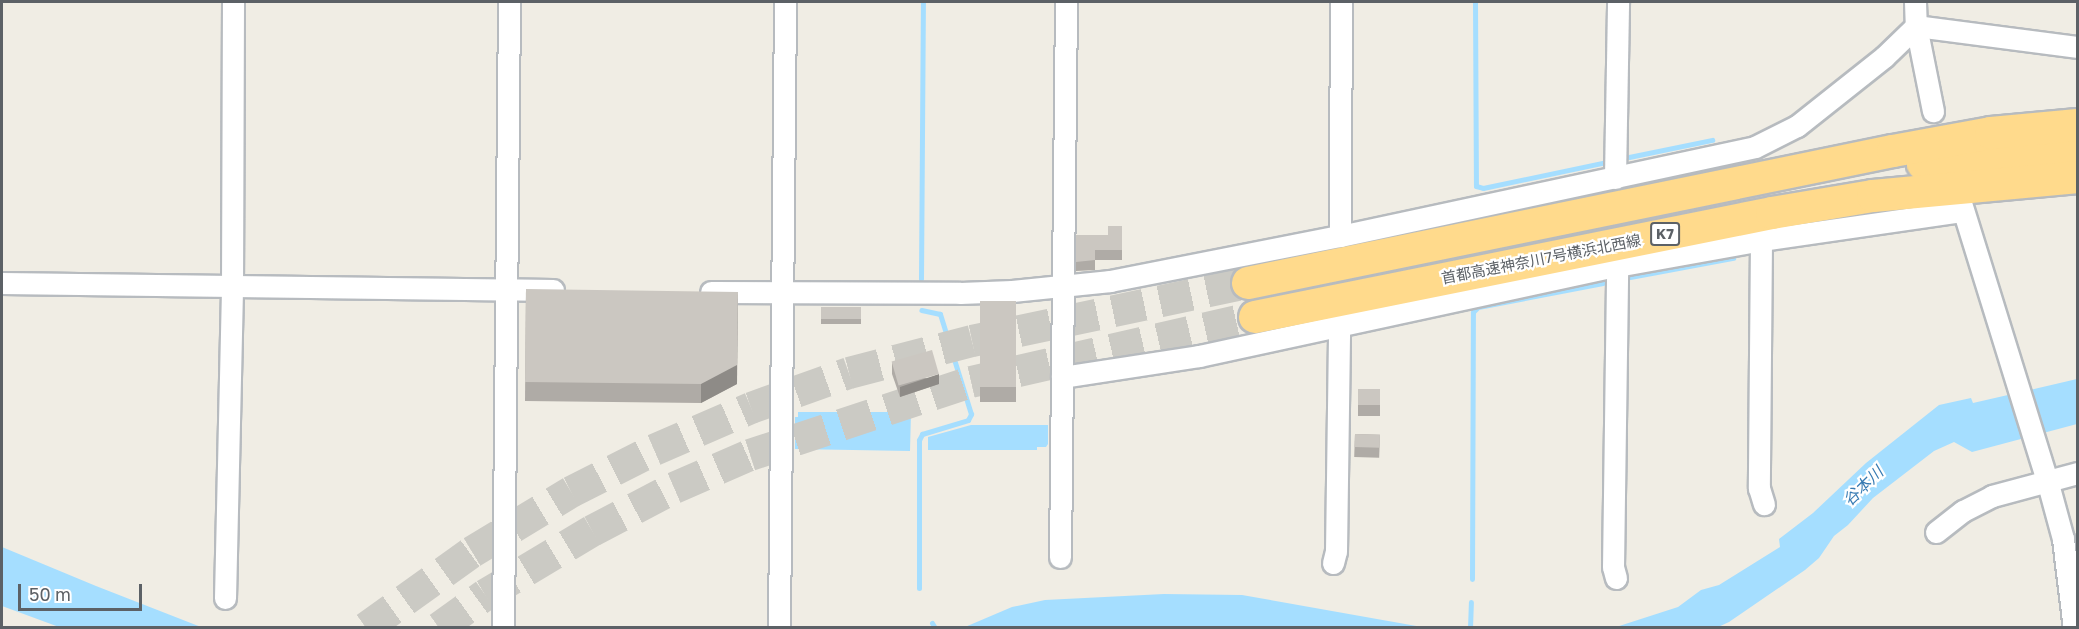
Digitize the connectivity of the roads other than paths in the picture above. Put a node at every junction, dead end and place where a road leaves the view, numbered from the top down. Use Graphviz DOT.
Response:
graph roads {
  1 [pos="233,2"];
  2 [pos="509,2"];
  3 [pos="785,2"];
  4 [pos="1066,2"];
  5 [pos="1341,2"];
  6 [pos="1618,2"];
  7 [pos="1915,2"];
  8 [pos="1917,26"];
  9 [pos="2078,47"];
  10 [pos="1933,111"];
  11 [pos="2078,125"];
  12 [pos="2078,153"];
  13 [pos="2078,177"];
  14 [pos="1615,178"];
  15 [pos="1764,178"];
  16 [pos="1340,236"];
  17 [pos="1761,240"];
  18 [pos="1617,266"];
  19 [pos="2,283"];
  20 [pos="1248,283"];
  21 [pos="1063,286"];
  22 [pos="232,288"];
  23 [pos="507,290"];
  24 [pos="576,291"];
  25 [pos="691,292"];
  26 [pos="783,293"];
  27 [pos="1256,317"];
  28 [pos="1339,325"];
  29 [pos="1062,377"];
  30 [pos="2078,473"];
  31 [pos="2046,475"];
  32 [pos="1764,504"];
  33 [pos="1936,532"];
  34 [pos="1060,557"];
  35 [pos="1333,563"];
  36 [pos="1616,579"];
  37 [pos="225,598"];
  38 [pos="503,627"];
  39 [pos="779,627"];
  40 [pos="2074,627"];
  1 -- 22 [label="street"];
  2 -- 23 [label="street"];
  3 -- 26 [label="street"];
  4 -- 21 [label="street"];
  5 -- 16 [label="street"];
  6 -- 14 [label="street"];
  7 -- 8 [label="street"];
  8 -- 9 [label="street"];
  8 -- 10 [label="street"];
  8 -- 14 [label="street"];
  11 -- 15 [label="highway"];
  12 -- 15 [label="highway, K7"];
  13 -- 27 [label="highway, 首都高速神奈川7号横浜北西線 / K7"];
  14 -- 16 [label="street"];
  15 -- 20 [label="highway, K7"];
  16 -- 21 [label="street"];
  17 -- 18 [label="street"];
  17 -- 31 [label="street"];
  17 -- 32 [label="street"];
  18 -- 28 [label="street"];
  18 -- 36 [label="street"];
  19 -- 22 [label="street"];
  21 -- 26 [label="street"];
  21 -- 29 [label="street"];
  22 -- 23 [label="street"];
  22 -- 37 [label="street"];
  23 -- 24 [label="street"];
  23 -- 38 [label="street"];
  25 -- 26 [label="street"];
  26 -- 39 [label="street"];
  28 -- 29 [label="street"];
  28 -- 35 [label="street"];
  29 -- 34 [label="street"];
  30 -- 31 [label="street"];
  31 -- 33 [label="street"];
  31 -- 40 [label="street"];
}
